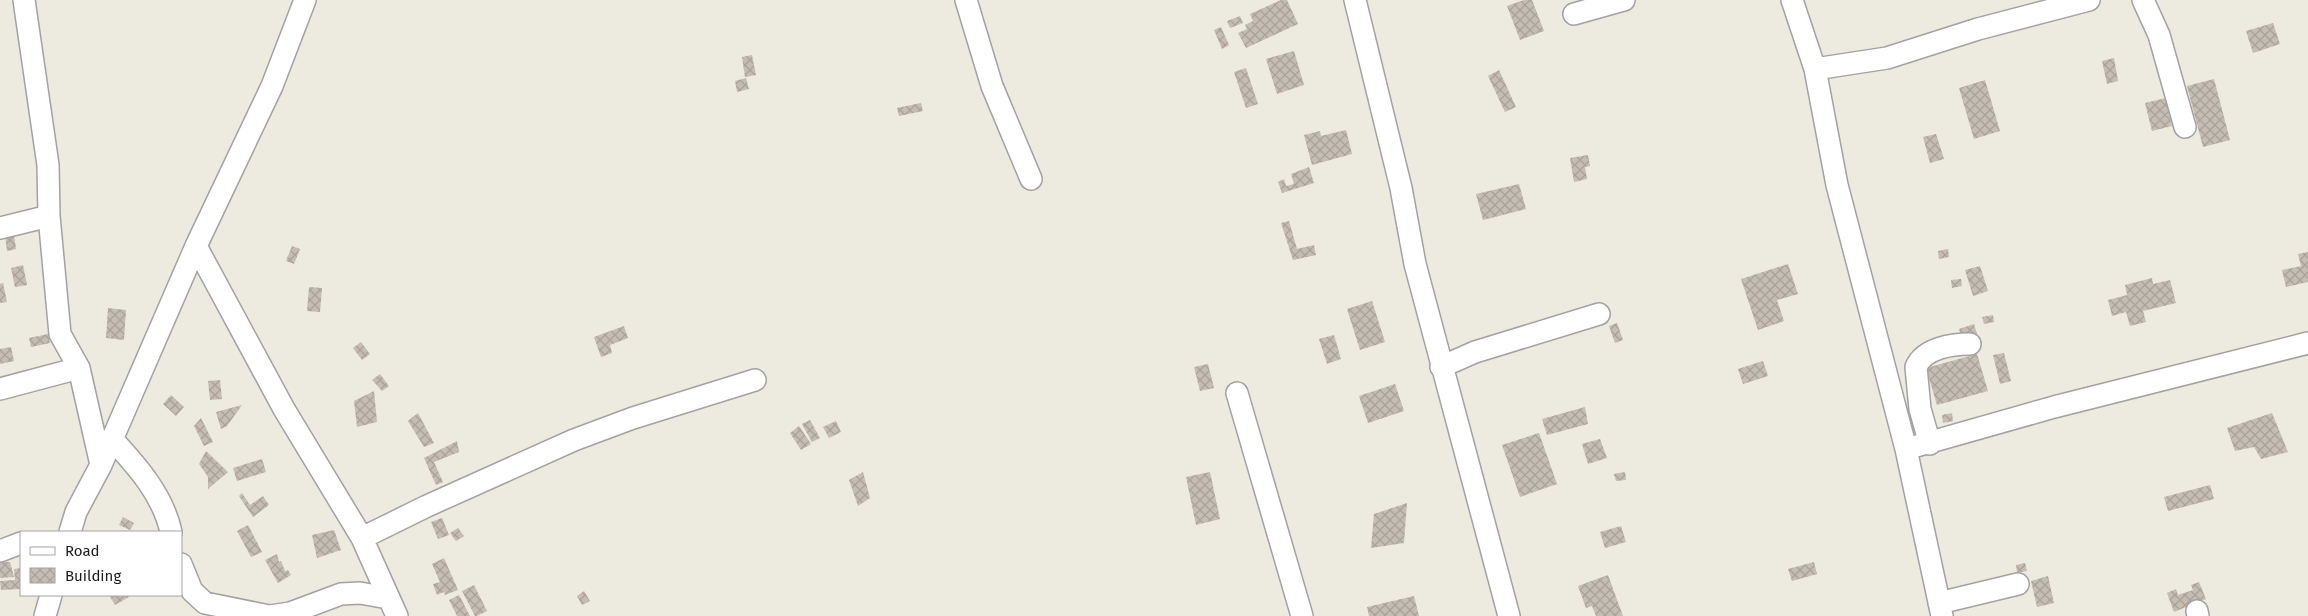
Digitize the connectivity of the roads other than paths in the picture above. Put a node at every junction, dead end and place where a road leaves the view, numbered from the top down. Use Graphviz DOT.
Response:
graph roads {
  1 [pos="24,0"];
  2 [pos="306,0"];
  3 [pos="966,0"];
  4 [pos="1355,0"];
  5 [pos="1624,0"];
  6 [pos="1792,0"];
  7 [pos="2089,0"];
  8 [pos="2143,0"];
  9 [pos="1574,14"];
  10 [pos="1815,69"];
  11 [pos="2185,127"];
  12 [pos="1031,179"];
  13 [pos="49,216"];
  14 [pos="0,228"];
  15 [pos="196,246"];
  16 [pos="1599,314"];
  17 [pos="2308,343"];
  18 [pos="1970,344"];
  19 [pos="1441,367"];
  20 [pos="79,368"];
  21 [pos="755,380"];
  22 [pos="0,389"];
  23 [pos="1237,393"];
  24 [pos="112,439"];
  25 [pos="1930,444"];
  26 [pos="1906,449"];
  27 [pos="101,465"];
  28 [pos="66,531"];
  29 [pos="171,531"];
  30 [pos="362,538"];
  31 [pos="20,543"];
  32 [pos="0,551"];
  33 [pos="182,566"];
  34 [pos="2018,584"];
  35 [pos="51,596"];
  36 [pos="392,607"];
  37 [pos="1941,610"];
  38 [pos="45,616"];
  39 [pos="270,616"];
  40 [pos="1302,616"];
  41 [pos="1509,616"];
  1 -- 13 [label="street"];
  2 -- 15 [label="street"];
  3 -- 12 [label="street"];
  4 -- 19 [label="street"];
  5 -- 9 [label="street"];
  6 -- 10 [label="street"];
  7 -- 10 [label="street"];
  8 -- 11 [label="street"];
  10 -- 26 [label="street"];
  13 -- 14 [label="street"];
  13 -- 20 [label="street"];
  15 -- 24 [label="street"];
  15 -- 30 [label="street"];
  16 -- 19 [label="street"];
  17 -- 25 [label="street"];
  18 -- 25 [label="street"];
  19 -- 41 [label="street"];
  20 -- 22 [label="street"];
  20 -- 27 [label="street"];
  21 -- 30 [label="street"];
  23 -- 40 [label="street"];
  24 -- 27 [label="street"];
  24 -- 29 [label="street"];
  25 -- 26 [label="street"];
  26 -- 37 [label="street"];
  27 -- 28 [label="street"];
  30 -- 36 [label="street"];
  31 -- 32 [label="street"];
  33 -- 39 [label="street"];
  34 -- 37 [label="street"];
  35 -- 38 [label="street"];
  36 -- 39 [label="street"];
}
